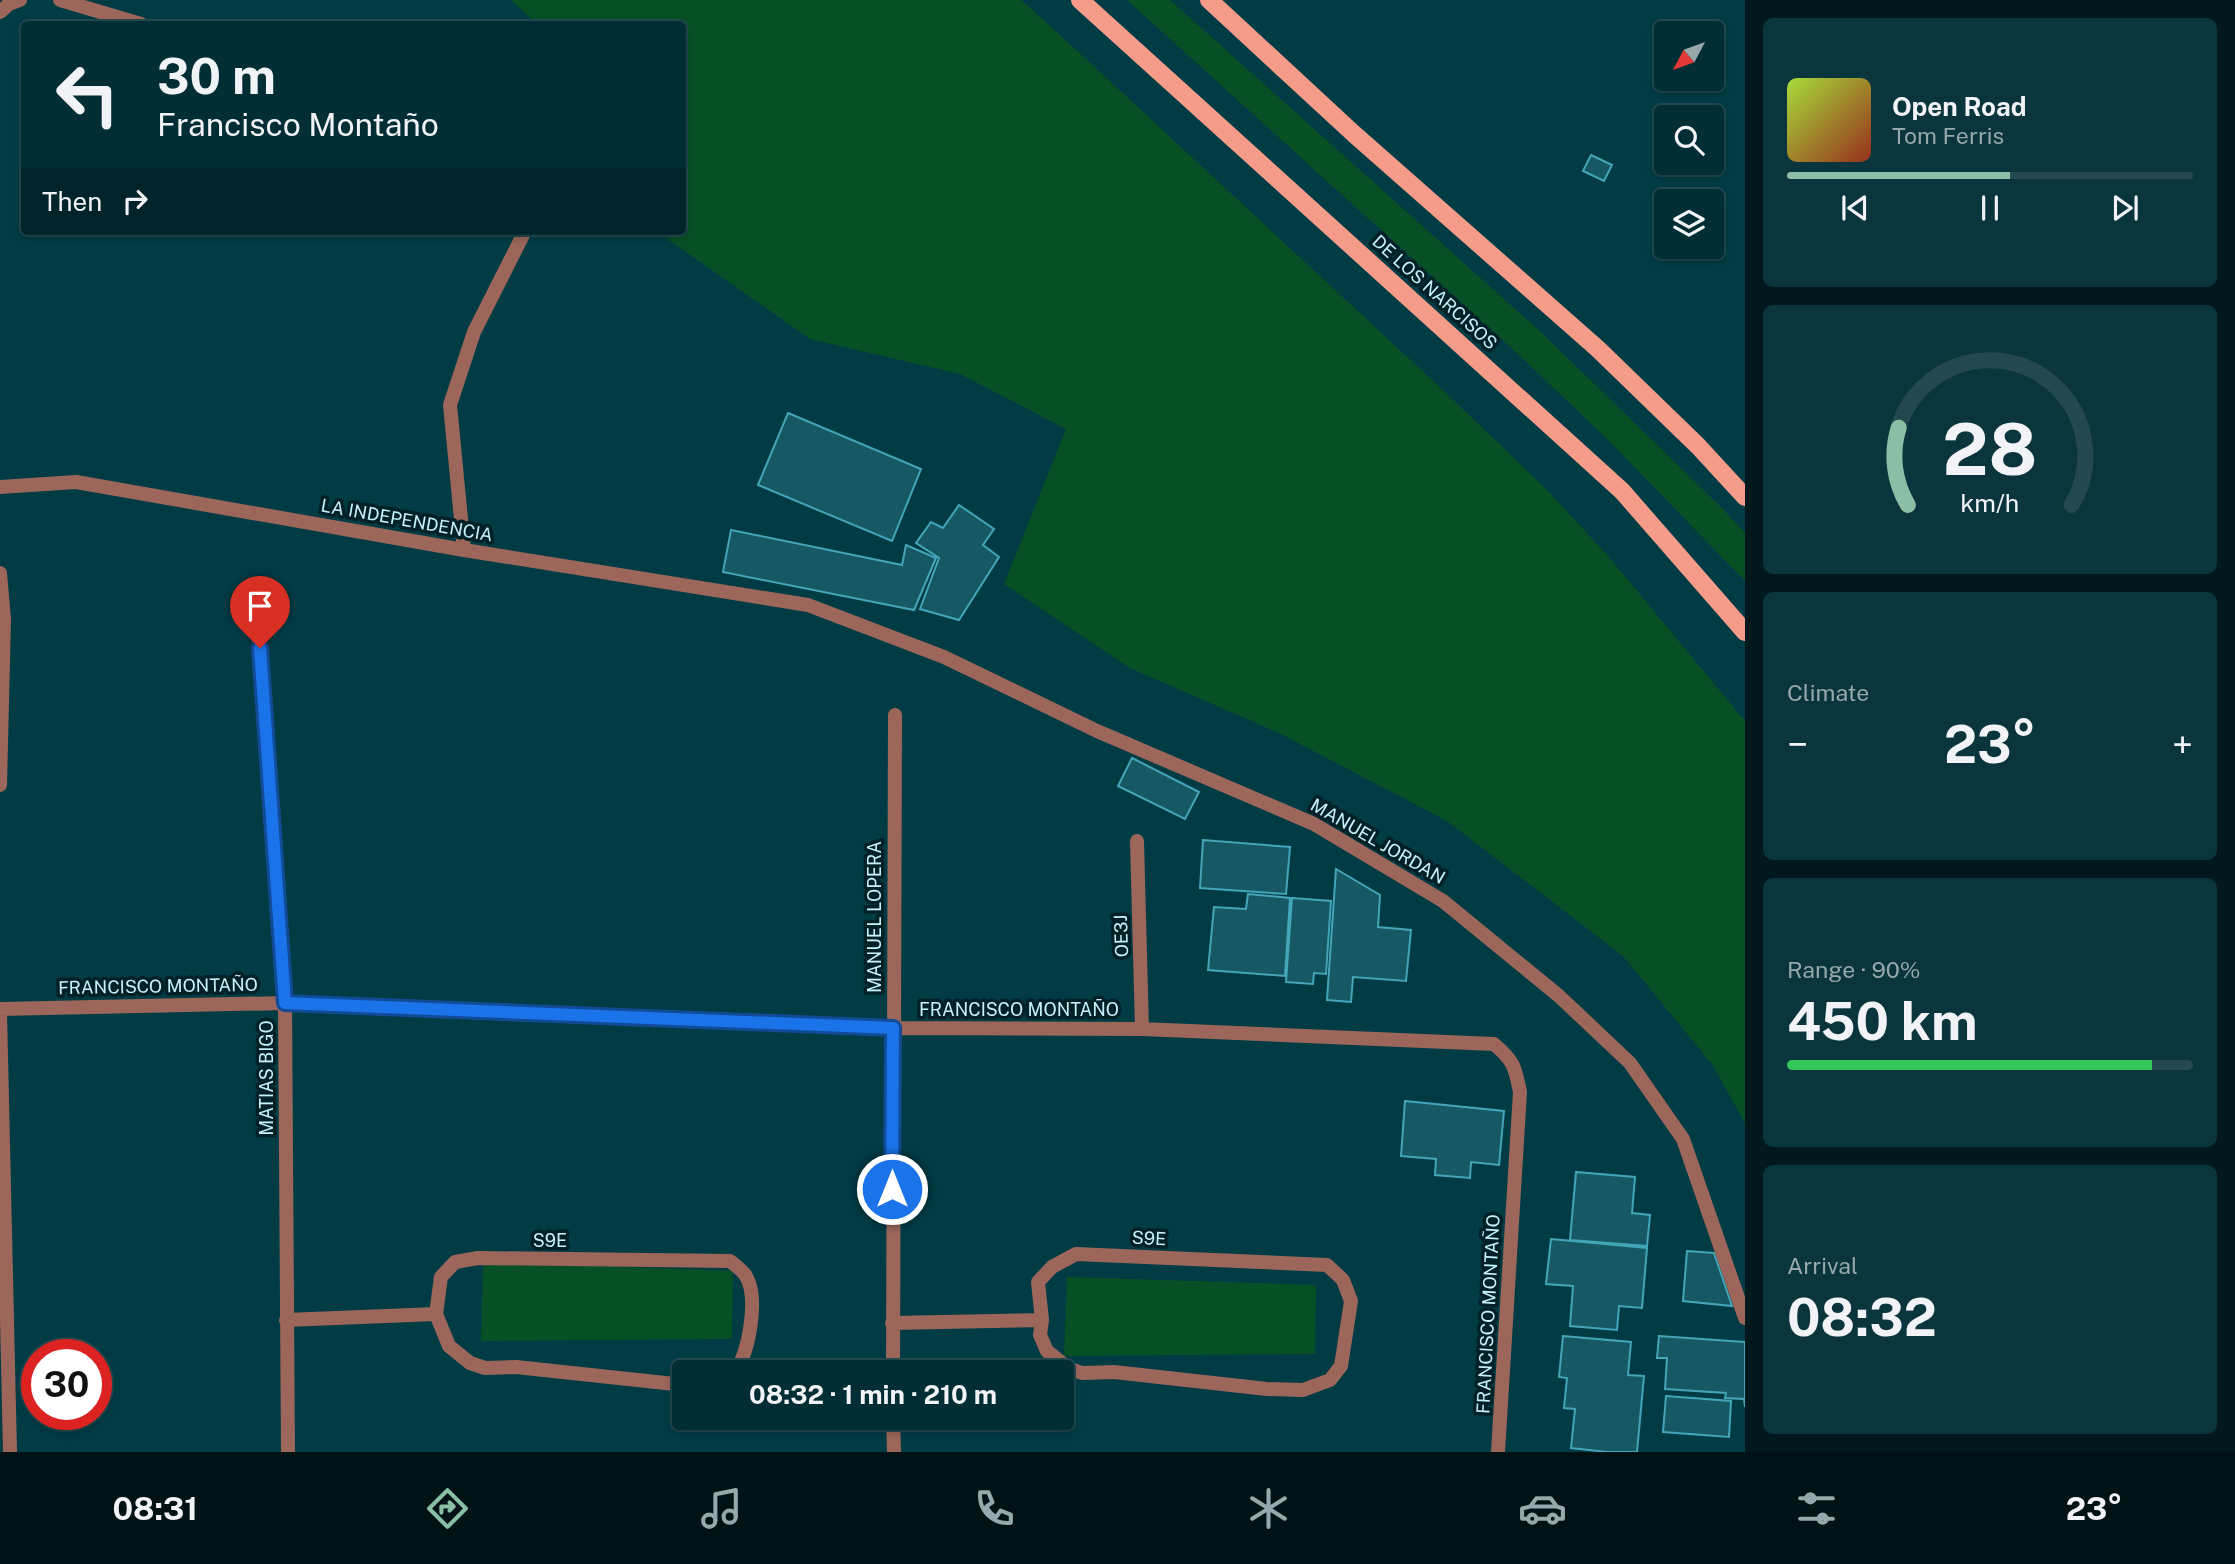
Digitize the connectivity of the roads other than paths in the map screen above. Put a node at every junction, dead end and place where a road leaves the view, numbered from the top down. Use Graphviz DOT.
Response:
graph roads {
  1 [pos="20,0"];
  2 [pos="60,0"];
  3 [pos="1080,0"];
  4 [pos="1209,0"];
  5 [pos="0,12"];
  6 [pos="131,21"];
  7 [pos="523,235"];
  8 [pos="0,487"];
  9 [pos="1745,497"];
  10 [pos="464,550"];
  11 [pos="0,573"];
  12 [pos="807,605"];
  13 [pos="2,618"];
  14 [pos="258,621"];
  15 [pos="1745,632"];
  16 [pos="895,715"];
  17 [pos="0,785"];
  18 [pos="1138,841"];
  19 [pos="285,1003"];
  20 [pos="0,1011"];
  21 [pos="893,1028"];
  22 [pos="1143,1029"];
  23 [pos="436,1314"];
  24 [pos="1745,1318"];
  25 [pos="286,1320"];
  26 [pos="1042,1320"];
  27 [pos="892,1323"];
  28 [pos="743,1360"];
  29 [pos="893,1360"];
  30 [pos="672,1384"];
  31 [pos="893,1430"];
  32 [pos="10,1452"];
  33 [pos="288,1452"];
  34 [pos="894,1452"];
  35 [pos="1499,1452"];
  1 -- 5 [label="street"];
  2 -- 6 [label="street"];
  3 -- 15 [label="main road, DE LOS NARCISOS"];
  4 -- 9 [label="main road"];
  7 -- 10 [label="street"];
  8 -- 10 [label="street, LA INDEPENDENCIA"];
  10 -- 12 [label="street, LA INDEPENDENCIA"];
  11 -- 13 [label="street"];
  12 -- 24 [label="street, MANUEL JORDAN"];
  13 -- 17 [label="street"];
  14 -- 19 [label="street, MATIAS BIGO"];
  16 -- 21 [label="street, MANUEL LOPERA"];
  18 -- 22 [label="street, OE3J"];
  19 -- 20 [label="street, FRANCISCO MONTAÑO"];
  19 -- 21 [label="street, FRANCISCO MONTAÑO"];
  19 -- 25 [label="street, MATIAS BIGO"];
  20 -- 32 [label="street"];
  21 -- 22 [label="street, FRANCISCO MONTAÑO"];
  21 -- 27 [label="street, MANUEL LOPERA"];
  22 -- 35 [label="street, FRANCISCO MONTAÑO"];
  23 -- 25 [label="street"];
  23 -- 28 [label="street, S9E"];
  23 -- 30 [label="street"];
  25 -- 33 [label="street, MATIAS BIGO"];
  26 -- 26 [label="street, S9E"];
  26 -- 27 [label="street"];
  27 -- 29 [label="street, MANUEL LOPERA"];
  31 -- 34 [label="street"];
}
